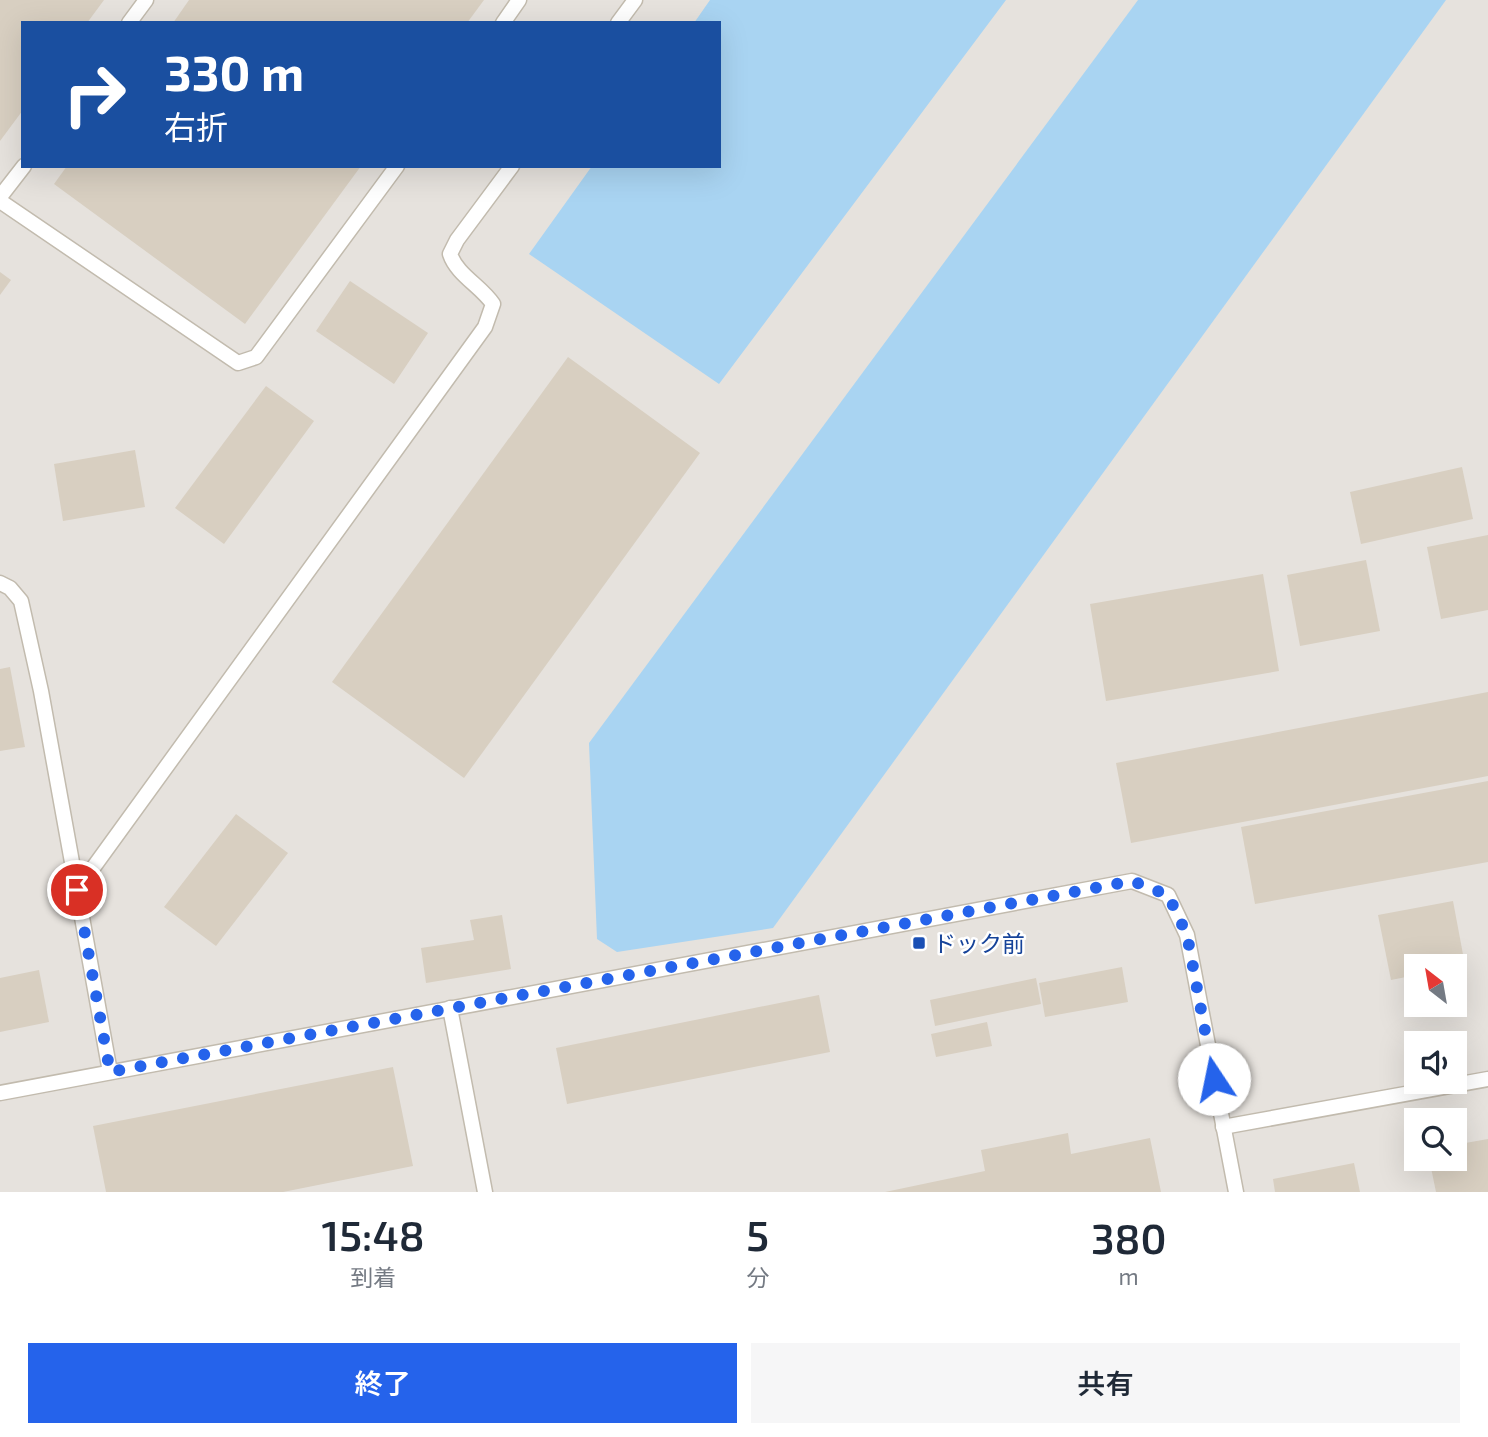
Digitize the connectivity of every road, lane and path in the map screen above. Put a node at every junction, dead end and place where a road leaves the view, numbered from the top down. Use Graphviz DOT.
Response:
graph roads {
  1 [pos="146,0"];
  2 [pos="519,0"];
  3 [pos="635,0"];
  4 [pos="130,21"];
  5 [pos="504,21"];
  6 [pos="619,21"];
  7 [pos="23,168"];
  8 [pos="396,168"];
  9 [pos="511,168"];
  10 [pos="0,199"];
  11 [pos="0,583"];
  12 [pos="77,890"];
  13 [pos="450,1008"];
  14 [pos="110,1072"];
  15 [pos="1488,1079"];
  16 [pos="0,1093"];
  17 [pos="1223,1127"];
  18 [pos="485,1192"];
  19 [pos="1236,1192"];
  1 -- 4 [label="lane"];
  2 -- 5 [label="lane"];
  3 -- 6 [label="lane"];
  7 -- 10 [label="lane"];
  8 -- 10 [label="lane"];
  9 -- 12 [label="lane"];
  11 -- 12 [label="lane"];
  12 -- 14 [label="lane"];
  13 -- 14 [label="lane"];
  13 -- 17 [label="lane"];
  13 -- 18 [label="lane"];
  14 -- 16 [label="lane"];
  15 -- 17 [label="lane"];
  17 -- 19 [label="lane"];
}
